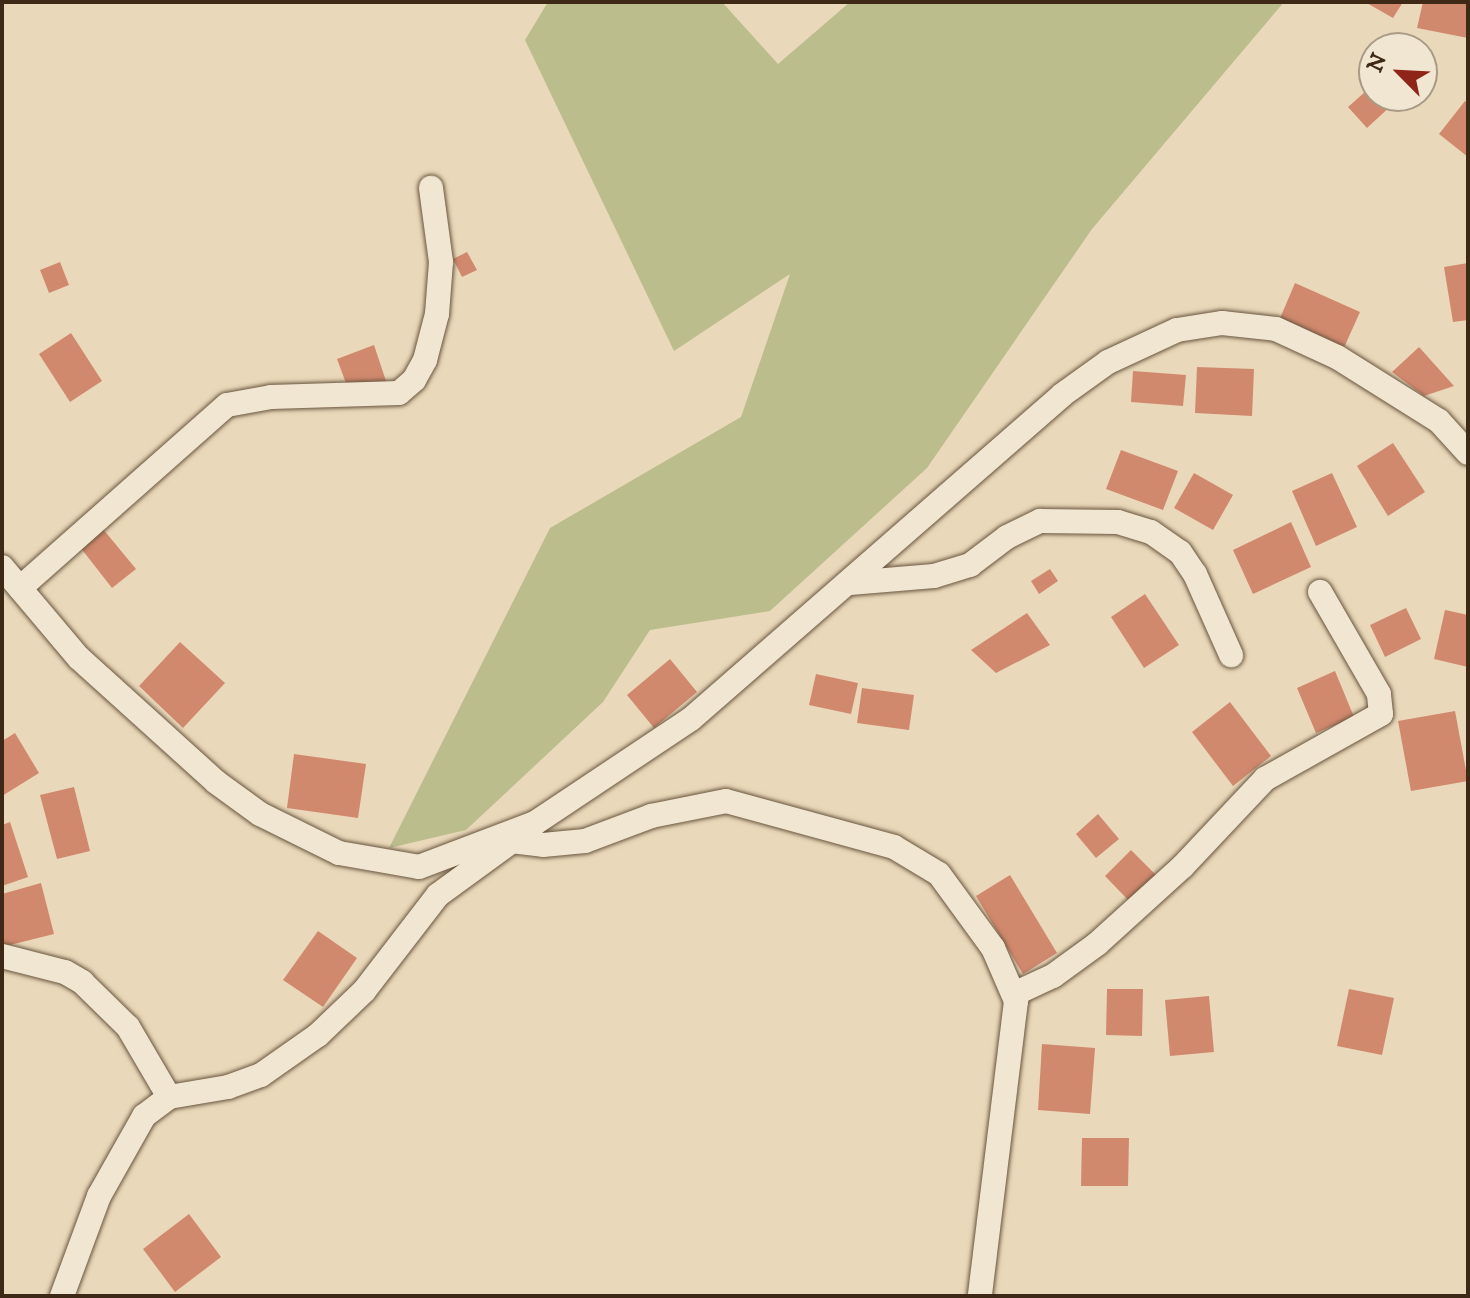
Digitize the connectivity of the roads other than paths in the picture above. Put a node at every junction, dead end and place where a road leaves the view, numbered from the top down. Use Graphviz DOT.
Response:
graph roads {
  1 [pos="431,188"];
  2 [pos="1468,453"];
  3 [pos="2,567"];
  4 [pos="850,583"];
  5 [pos="20,588"];
  6 [pos="1320,592"];
  7 [pos="1231,655"];
  8 [pos="535,823"];
  9 [pos="511,841"];
  10 [pos="2,956"];
  11 [pos="1014,994"];
  12 [pos="169,1097"];
  13 [pos="62,1296"];
  14 [pos="980,1296"];
  1 -- 5 [label="street"];
  2 -- 4 [label="street"];
  3 -- 5 [label="street"];
  4 -- 7 [label="street"];
  4 -- 8 [label="street"];
  5 -- 8 [label="street"];
  6 -- 11 [label="street"];
  8 -- 9 [label="street"];
  9 -- 11 [label="street"];
  9 -- 12 [label="street"];
  10 -- 12 [label="street"];
  11 -- 14 [label="street"];
  12 -- 13 [label="street"];
}
